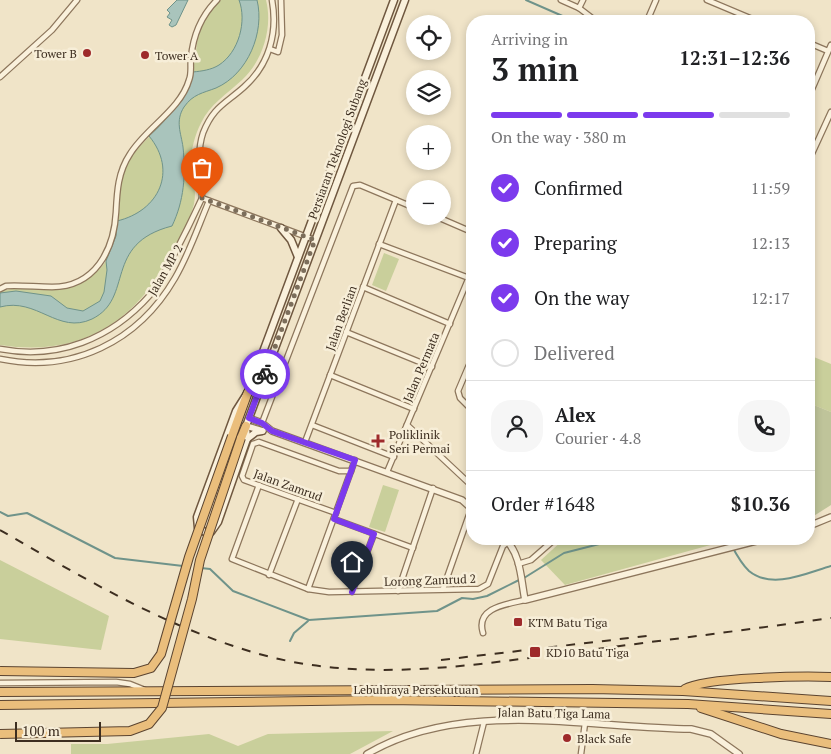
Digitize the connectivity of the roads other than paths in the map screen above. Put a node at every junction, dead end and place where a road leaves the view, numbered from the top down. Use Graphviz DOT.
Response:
graph roads {
  1 [pos="76,0"];
  2 [pos="217,0"];
  3 [pos="272,0"];
  4 [pos="281,0"];
  5 [pos="394,0"];
  6 [pos="405,0"];
  7 [pos="561,0"];
  8 [pos="582,0"];
  9 [pos="656,0"];
  10 [pos="707,0"];
  11 [pos="579,8"];
  12 [pos="588,15"];
  13 [pos="650,15"];
  14 [pos="743,15"];
  15 [pos="831,45"];
  16 [pos="815,46"];
  17 [pos="270,49"];
  18 [pos="828,51"];
  19 [pos="372,59"];
  20 [pos="381,62"];
  21 [pos="0,77"];
  22 [pos="815,82"];
  23 [pos="831,112"];
  24 [pos="815,147"];
  25 [pos="202,198"];
  26 [pos="396,200"];
  27 [pos="209,201"];
  28 [pos="406,204"];
  29 [pos="451,223"];
  30 [pos="281,228"];
  31 [pos="466,229"];
  32 [pos="306,237"];
  33 [pos="315,240"];
  34 [pos="379,244"];
  35 [pos="298,258"];
  36 [pos="466,277"];
  37 [pos="466,285"];
  38 [pos="363,287"];
  39 [pos="0,289"];
  40 [pos="450,324"];
  41 [pos="346,332"];
  42 [pos="264,348"];
  43 [pos="0,349"];
  44 [pos="273,352"];
  45 [pos="0,359"];
  46 [pos="432,367"];
  47 [pos="466,372"];
  48 [pos="330,375"];
  49 [pos="248,392"];
  50 [pos="466,404"];
  51 [pos="414,409"];
  52 [pos="247,422"];
  53 [pos="262,423"];
  54 [pos="312,425"];
  55 [pos="407,425"];
  56 [pos="262,431"];
  57 [pos="272,431"];
  58 [pos="244,438"];
  59 [pos="305,442"];
  60 [pos="394,457"];
  61 [pos="355,460"];
  62 [pos="351,471"];
  63 [pos="387,472"];
  64 [pos="466,480"];
  65 [pos="258,485"];
  66 [pos="434,488"];
  67 [pos="298,499"];
  68 [pos="466,504"];
  69 [pos="336,513"];
  70 [pos="831,517"];
  71 [pos="334,519"];
  72 [pos="466,524"];
  73 [pos="815,524"];
  74 [pos="374,534"];
  75 [pos="504,545"];
  76 [pos="509,545"];
  77 [pos="548,545"];
  78 [pos="743,545"];
  79 [pos="413,548"];
  80 [pos="518,564"];
  81 [pos="269,575"];
  82 [pos="308,589"];
  83 [pos="444,589"];
  84 [pos="398,591"];
  85 [pos="352,592"];
  86 [pos="525,600"];
  87 [pos="483,633"];
  88 [pos="0,671"];
  89 [pos="831,677"];
  90 [pos="0,683"];
  91 [pos="683,690"];
  92 [pos="146,691"];
  93 [pos="0,692"];
  94 [pos="831,701"];
  95 [pos="688,704"];
  96 [pos="0,705"];
  97 [pos="831,714"];
  98 [pos="484,722"];
  99 [pos="586,723"];
  100 [pos="0,734"];
  101 [pos="829,744"];
  102 [pos="367,754"];
  103 [pos="476,754"];
  104 [pos="581,754"];
  105 [pos="739,754"];
  1 -- 21 [label="street"];
  2 -- 39 [label="street"];
  3 -- 17 [label="street, Jalan MP 2"];
  4 -- 17 [label="street, Jalan MP 2"];
  5 -- 19 [label="main road, Persiaran Teknologi Subang"];
  6 -- 20 [label="main road, Persiaran Teknologi Subang"];
  7 -- 11 [label="street"];
  8 -- 11 [label="street"];
  9 -- 13 [label="street"];
  10 -- 14 [label="street"];
  11 -- 12 [label="street"];
  15 -- 18 [label="street"];
  16 -- 18 [label="street"];
  17 -- 25 [label="street, Jalan MP 2"];
  18 -- 22 [label="street"];
  19 -- 20 [label="main road"];
  19 -- 32 [label="main road, Persiaran Teknologi Subang"];
  20 -- 33 [label="main road, Persiaran Teknologi Subang"];
  23 -- 24 [label="street"];
  25 -- 27 [label="street"];
  25 -- 43 [label="street, Jalan MP 2"];
  26 -- 28 [label="street"];
  26 -- 34 [label="street, Jalan Berlian"];
  26 -- 53 [label="street"];
  27 -- 30 [label="street"];
  27 -- 45 [label="street, Jalan MP 2"];
  29 -- 31 [label="street"];
  30 -- 32 [label="street"];
  30 -- 35 [label="main road"];
  32 -- 33 [label="street"];
  32 -- 35 [label="main road, Persiaran Teknologi Subang"];
  33 -- 44 [label="main road, Persiaran Teknologi Subang"];
  34 -- 36 [label="street"];
  34 -- 38 [label="street, Jalan Berlian"];
  35 -- 42 [label="main road, Persiaran Teknologi Subang"];
  37 -- 40 [label="street, Jalan Permata"];
  38 -- 40 [label="street"];
  38 -- 41 [label="street, Jalan Berlian"];
  40 -- 46 [label="street, Jalan Permata"];
  41 -- 46 [label="street"];
  41 -- 48 [label="street, Jalan Berlian"];
  42 -- 44 [label="main road"];
  42 -- 49 [label="main road, Persiaran Teknologi Subang"];
  44 -- 52 [label="main road, Persiaran Teknologi Subang"];
  46 -- 51 [label="street, Jalan Permata"];
  47 -- 50 [label="street"];
  48 -- 51 [label="street"];
  48 -- 54 [label="street, Jalan Berlian"];
  49 -- 58 [label="main road, Persiaran Teknologi Subang"];
  49 -- 88 [label="highway, bridge"];
  51 -- 55 [label="street, Jalan Permata"];
  52 -- 53 [label="street"];
  52 -- 56 [label="street"];
  52 -- 58 [label="highway"];
  53 -- 57 [label="street"];
  54 -- 59 [label="street, Jalan Berlian"];
  54 -- 60 [label="street"];
  55 -- 60 [label="street, Jalan Permata"];
  55 -- 64 [label="street"];
  56 -- 57 [label="street"];
  56 -- 58 [label="main road"];
  57 -- 59 [label="street"];
  58 -- 100 [label="highway, bridge"];
  59 -- 61 [label="street"];
  60 -- 63 [label="street, Jalan Permata"];
  61 -- 62 [label="street"];
  61 -- 63 [label="street"];
  62 -- 65 [label="street, Jalan Zamrud"];
  62 -- 69 [label="street"];
  63 -- 66 [label="street"];
  65 -- 67 [label="street, Jalan Zamrud"];
  65 -- 81 [label="street, Lorong Zamrud 2"];
  66 -- 68 [label="street"];
  66 -- 79 [label="street"];
  67 -- 69 [label="street, Jalan Zamrud"];
  67 -- 81 [label="street"];
  69 -- 71 [label="street"];
  70 -- 73 [label="street"];
  71 -- 74 [label="street"];
  71 -- 82 [label="street"];
  72 -- 83 [label="street"];
  74 -- 79 [label="street"];
  74 -- 85 [label="street"];
  75 -- 83 [label="street, Lorong Zamrud 2"];
  76 -- 80 [label="street"];
  77 -- 80 [label="street"];
  78 -- 86 [label="street"];
  79 -- 84 [label="street"];
  80 -- 86 [label="street"];
  81 -- 82 [label="street, Lorong Zamrud 2"];
  82 -- 85 [label="street, Lorong Zamrud 2"];
  83 -- 84 [label="street, Lorong Zamrud 2"];
  84 -- 85 [label="street, Lorong Zamrud 2"];
  86 -- 87 [label="street"];
  89 -- 91 [label="highway"];
  90 -- 92 [label="street"];
  91 -- 92 [label="highway, Lebuhraya Persekutuan"];
  91 -- 94 [label="highway, Lebuhraya Persekutuan"];
  92 -- 93 [label="highway, Lebuhraya Persekutuan"];
  95 -- 96 [label="highway, Lebuhraya Persekutuan"];
  95 -- 97 [label="highway, Lebuhraya Persekutuan"];
  95 -- 101 [label="highway"];
  98 -- 99 [label="street, Jalan Batu Tiga Lama"];
  98 -- 102 [label="street, Jalan Batu Tiga Lama"];
  98 -- 103 [label="street"];
  99 -- 104 [label="street"];
  99 -- 105 [label="street, Jalan Batu Tiga Lama"];
}
